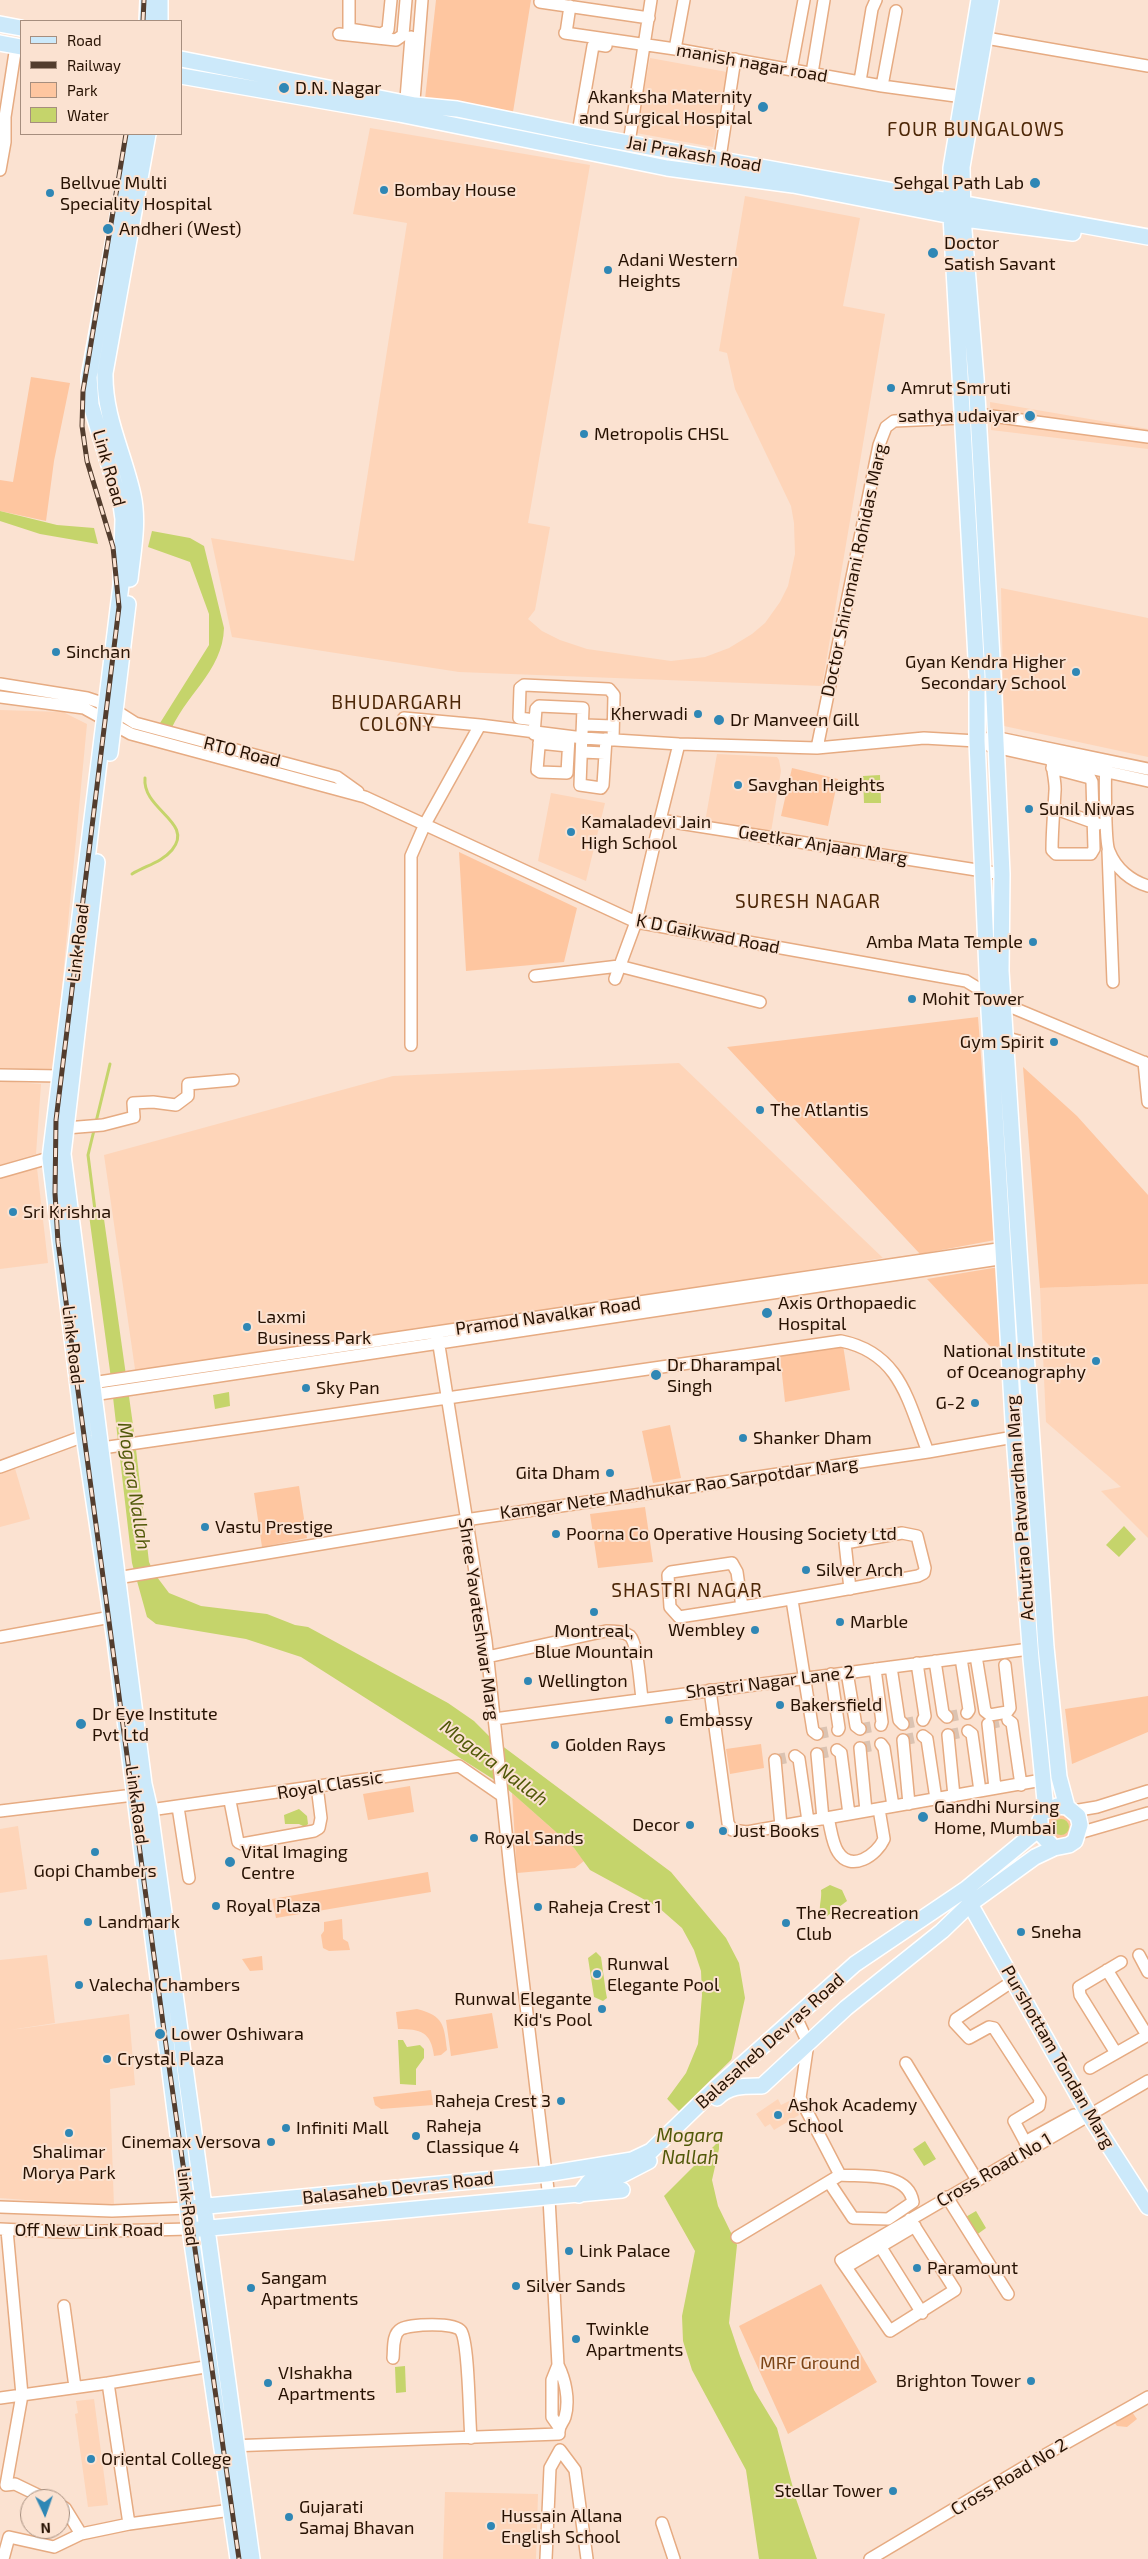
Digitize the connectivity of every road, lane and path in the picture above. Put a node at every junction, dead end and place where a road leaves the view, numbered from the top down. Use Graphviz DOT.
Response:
graph roads {
  1 [pos="148,0"];
  2 [pos="160,0"];
  3 [pos="349,0"];
  4 [pos="391,0"];
  5 [pos="406,0"];
  6 [pos="414,0"];
  7 [pos="422,0"];
  8 [pos="652,0"];
  9 [pos="684,0"];
  10 [pos="804,0"];
  11 [pos="824,0"];
  12 [pos="876,0"];
  13 [pos="979,0"];
  14 [pos="992,0"];
  15 [pos="540,2"];
  16 [pos="570,6"];
  17 [pos="896,11"];
  18 [pos="649,18"];
  19 [pos="147,20"];
  20 [pos="160,20"];
  21 [pos="0,24"];
  22 [pos="20,28"];
  23 [pos="339,34"];
  24 [pos="986,38"];
  25 [pos="0,43"];
  26 [pos="19,46"];
  27 [pos="641,46"];
  28 [pos="675,49"];
  29 [pos="182,58"];
  30 [pos="735,59"];
  31 [pos="792,66"];
  32 [pos="1148,66"];
  33 [pos="812,69"];
  34 [pos="182,76"];
  35 [pos="413,79"];
  36 [pos="860,81"];
  37 [pos="882,86"];
  38 [pos="963,98"];
  39 [pos="409,110"];
  40 [pos="578,134"];
  41 [pos="133,135"];
  42 [pos="148,135"];
  43 [pos="629,143"];
  44 [pos="720,158"];
  45 [pos="0,170"];
  46 [pos="957,209"];
  47 [pos="1148,238"];
  48 [pos="977,414"];
  49 [pos="961,418"];
  50 [pos="1148,437"];
  51 [pos="0,684"];
  52 [pos="564,687"];
  53 [pos="0,697"];
  54 [pos="563,707"];
  55 [pos="109,715"];
  56 [pos="404,718"];
  57 [pos="535,720"];
  58 [pos="480,725"];
  59 [pos="584,725"];
  60 [pos="613,726"];
  61 [pos="538,737"];
  62 [pos="583,738"];
  63 [pos="609,740"];
  64 [pos="977,741"];
  65 [pos="568,742"];
  66 [pos="995,743"];
  67 [pos="679,744"];
  68 [pos="818,748"];
  69 [pos="582,752"];
  70 [pos="605,753"];
  71 [pos="1052,764"];
  72 [pos="1106,764"];
  73 [pos="1148,768"];
  74 [pos="1148,781"];
  75 [pos="1053,808"];
  76 [pos="660,820"];
  77 [pos="1092,822"];
  78 [pos="425,824"];
  79 [pos="1107,828"];
  80 [pos="1108,850"];
  81 [pos="984,871"];
  82 [pos="1002,874"];
  83 [pos="1148,886"];
  84 [pos="636,922"];
  85 [pos="620,966"];
  86 [pos="535,976"];
  87 [pos="615,979"];
  88 [pos="1113,982"];
  89 [pos="988,994"];
  90 [pos="760,1002"];
  91 [pos="1004,1004"];
  92 [pos="991,1034"];
  93 [pos="1006,1038"];
  94 [pos="1022,1042"];
  95 [pos="411,1045"];
  96 [pos="1147,1062"];
  97 [pos="0,1074"];
  98 [pos="61,1076"];
  99 [pos="233,1080"];
  100 [pos="1148,1102"];
  101 [pos="66,1128"];
  102 [pos="56,1156"];
  103 [pos="0,1172"];
  104 [pos="1019,1251"];
  105 [pos="1003,1253"];
  106 [pos="438,1338"];
  107 [pos="112,1386"];
  108 [pos="86,1390"];
  109 [pos="448,1397"];
  110 [pos="1031,1434"];
  111 [pos="84,1436"];
  112 [pos="1014,1437"];
  113 [pos="110,1447"];
  114 [pos="928,1452"];
  115 [pos="0,1467"];
  116 [pos="465,1520"];
  117 [pos="123,1577"];
  118 [pos="850,1589"];
  119 [pos="792,1600"];
  120 [pos="742,1607"];
  121 [pos="111,1618"];
  122 [pos="0,1637"];
  123 [pos="1046,1647"];
  124 [pos="1030,1649"];
  125 [pos="976,1656"];
  126 [pos="487,1657"];
  127 [pos="961,1658"];
  128 [pos="935,1661"];
  129 [pos="917,1663"];
  130 [pos="1005,1665"];
  131 [pos="891,1667"];
  132 [pos="875,1669"];
  133 [pos="848,1672"];
  134 [pos="831,1674"];
  135 [pos="805,1678"];
  136 [pos="710,1690"];
  137 [pos="642,1698"];
  138 [pos="967,1713"];
  139 [pos="947,1717"];
  140 [pos="494,1719"];
  141 [pos="923,1720"];
  142 [pos="1008,1720"];
  143 [pos="903,1724"];
  144 [pos="988,1724"];
  145 [pos="881,1725"];
  146 [pos="860,1729"];
  147 [pos="838,1730"];
  148 [pos="968,1731"];
  149 [pos="817,1734"];
  150 [pos="948,1735"];
  151 [pos="924,1736"];
  152 [pos="903,1740"];
  153 [pos="881,1744"];
  154 [pos="860,1748"];
  155 [pos="837,1750"];
  156 [pos="816,1754"];
  157 [pos="795,1756"];
  158 [pos="775,1760"];
  159 [pos="1059,1777"];
  160 [pos="1043,1780"];
  161 [pos="1021,1785"];
  162 [pos="317,1786"];
  163 [pos="995,1788"];
  164 [pos="980,1791"];
  165 [pos="1148,1791"];
  166 [pos="501,1792"];
  167 [pos="141,1794"];
  168 [pos="954,1796"];
  169 [pos="936,1799"];
  170 [pos="230,1801"];
  171 [pos="909,1804"];
  172 [pos="893,1806"];
  173 [pos="178,1807"];
  174 [pos="879,1809"];
  175 [pos="1070,1809"];
  176 [pos="150,1810"];
  177 [pos="0,1811"];
  178 [pos="866,1811"];
  179 [pos="1046,1811"];
  180 [pos="1148,1813"];
  181 [pos="849,1814"];
  182 [pos="825,1818"];
  183 [pos="808,1821"];
  184 [pos="781,1826"];
  185 [pos="1040,1828"];
  186 [pos="1079,1834"];
  187 [pos="1054,1848"];
  188 [pos="189,1878"];
  189 [pos="971,1897"];
  190 [pos="996,1940"];
  191 [pos="1138,1955"];
  192 [pos="1121,1962"];
  193 [pos="1106,1970"];
  194 [pos="1148,1972"];
  195 [pos="1013,1981"];
  196 [pos="796,2017"];
  197 [pos="1147,2035"];
  198 [pos="808,2042"];
  199 [pos="1116,2053"];
  200 [pos="906,2063"];
  201 [pos="1090,2068"];
  202 [pos="1148,2081"];
  203 [pos="720,2090"];
  204 [pos="1094,2113"];
  205 [pos="1074,2115"];
  206 [pos="1027,2146"];
  207 [pos="658,2151"];
  208 [pos="546,2174"];
  209 [pos="840,2175"];
  210 [pos="977,2180"];
  211 [pos="829,2182"];
  212 [pos="622,2190"];
  213 [pos="1148,2191"];
  214 [pos="579,2195"];
  215 [pos="947,2197"];
  216 [pos="549,2198"];
  217 [pos="205,2206"];
  218 [pos="0,2207"];
  219 [pos="188,2208"];
  220 [pos="1148,2208"];
  221 [pos="912,2223"];
  222 [pos="190,2229"];
  223 [pos="208,2229"];
  224 [pos="4,2230"];
  225 [pos="737,2237"];
  226 [pos="880,2246"];
  227 [pos="843,2263"];
  228 [pos="1008,2294"];
  229 [pos="64,2306"];
  230 [pos="922,2313"];
  231 [pos="393,2358"];
  232 [pos="211,2366"];
  233 [pos="108,2382"];
  234 [pos="74,2387"];
  235 [pos="22,2395"];
  236 [pos="1148,2397"];
  237 [pos="0,2398"];
  238 [pos="559,2430"];
  239 [pos="471,2438"];
  240 [pos="230,2446"];
  241 [pos="560,2450"];
  242 [pos="25,2489"];
  243 [pos="231,2510"];
  244 [pos="70,2516"];
  245 [pos="129,2524"];
  246 [pos="662,2524"];
  247 [pos="81,2534"];
  248 [pos="4,2535"];
  249 [pos="53,2553"];
  250 [pos="3,2559"];
  251 [pos="238,2559"];
  252 [pos="252,2559"];
  253 [pos="546,2559"];
  254 [pos="587,2559"];
  255 [pos="674,2559"];
  256 [pos="870,2559"];
  1 -- 19 [label="main road"];
  2 -- 20 [label="main road"];
  3 -- 4 [label="street"];
  5 -- 23 [label="street"];
  6 -- 35 [label="street"];
  7 -- 35 [label="street"];
  8 -- 18 [label="street"];
  9 -- 28 [label="street"];
  10 -- 31 [label="street"];
  11 -- 33 [label="street"];
  12 -- 36 [label="street"];
  13 -- 38 [label="main road"];
  14 -- 24 [label="main road"];
  15 -- 16 [label="street"];
  16 -- 18 [label="street"];
  16 -- 27 [label="street"];
  17 -- 37 [label="street"];
  18 -- 27 [label="street"];
  21 -- 22 [label="main road"];
  24 -- 32 [label="street"];
  24 -- 46 [label="main road"];
  25 -- 26 [label="main road"];
  26 -- 45 [label="street"];
  27 -- 28 [label="street, manish nagar road"];
  27 -- 40 [label="street"];
  27 -- 43 [label="street"];
  28 -- 30 [label="street, manish nagar road"];
  29 -- 39 [label="main road, Jai Prakash Road"];
  30 -- 31 [label="street, manish nagar road"];
  30 -- 44 [label="street, manish nagar road"];
  31 -- 33 [label="street, manish nagar road"];
  33 -- 36 [label="street, manish nagar road"];
  34 -- 39 [label="main road, Jai Prakash Road"];
  35 -- 39 [label="street"];
  36 -- 37 [label="street, manish nagar road"];
  37 -- 38 [label="street, manish nagar road"];
  38 -- 46 [label="main road"];
  39 -- 40 [label="main road, Jai Prakash Road"];
  39 -- 46 [label="main road, Jai Prakash Road"];
  40 -- 43 [label="main road, Jai Prakash Road"];
  41 -- 55 [label="main road, Link Road"];
  42 -- 55 [label="main road, Link Road"];
  43 -- 44 [label="main road, Jai Prakash Road"];
  44 -- 46 [label="main road, Jai Prakash Road"];
  46 -- 47 [label="main road, Jai Prakash Road"];
  46 -- 48 [label="main road, Achutrao Patwardhan Marg"];
  46 -- 49 [label="main road, Achutrao Patwardhan Marg"];
  48 -- 49 [label="street, Doctor Shiromani Rohidas Marg"];
  48 -- 50 [label="street"];
  48 -- 66 [label="main road, Achutrao Patwardhan Marg"];
  49 -- 64 [label="main road, Achutrao Patwardhan Marg"];
  49 -- 68 [label="street, Doctor Shiromani Rohidas Marg"];
  51 -- 55 [label="street"];
  52 -- 54 [label="street"];
  52 -- 57 [label="street"];
  52 -- 60 [label="street"];
  53 -- 55 [label="street"];
  54 -- 57 [label="street"];
  54 -- 59 [label="street"];
  55 -- 78 [label="street, RTO Road"];
  55 -- 98 [label="main road, Link Road"];
  55 -- 101 [label="main road, Link Road"];
  56 -- 58 [label="street"];
  57 -- 61 [label="street"];
  58 -- 61 [label="street"];
  58 -- 78 [label="street"];
  59 -- 60 [label="street"];
  59 -- 62 [label="street"];
  60 -- 63 [label="street"];
  61 -- 65 [label="street"];
  61 -- 65 [label="street"];
  62 -- 63 [label="street"];
  62 -- 65 [label="street"];
  62 -- 69 [label="street"];
  63 -- 67 [label="street"];
  63 -- 70 [label="street"];
  64 -- 66 [label="street"];
  64 -- 68 [label="street"];
  64 -- 81 [label="main road, Achutrao Patwardhan Marg"];
  66 -- 71 [label="street"];
  66 -- 72 [label="street"];
  66 -- 82 [label="main road, Achutrao Patwardhan Marg"];
  67 -- 68 [label="street"];
  67 -- 76 [label="street"];
  69 -- 70 [label="street"];
  69 -- 70 [label="street"];
  71 -- 72 [label="street"];
  71 -- 75 [label="street"];
  71 -- 77 [label="street"];
  72 -- 73 [label="street"];
  72 -- 74 [label="street"];
  72 -- 79 [label="street"];
  75 -- 77 [label="street"];
  75 -- 77 [label="street"];
  76 -- 81 [label="street, Geetkar Anjaan Marg"];
  76 -- 84 [label="street"];
  77 -- 79 [label="street"];
  78 -- 84 [label="street, K D Gaikwad Road"];
  78 -- 95 [label="street"];
  79 -- 80 [label="street"];
  80 -- 83 [label="street"];
  80 -- 88 [label="street"];
  81 -- 82 [label="street, Geetkar Anjaan Marg"];
  81 -- 89 [label="main road, Achutrao Patwardhan Marg"];
  82 -- 91 [label="main road, Achutrao Patwardhan Marg"];
  84 -- 85 [label="street"];
  84 -- 89 [label="street, K D Gaikwad Road"];
  85 -- 86 [label="street"];
  85 -- 87 [label="street"];
  85 -- 90 [label="street"];
  89 -- 91 [label="street, K D Gaikwad Road"];
  89 -- 92 [label="main road, Achutrao Patwardhan Marg"];
  91 -- 93 [label="main road, Achutrao Patwardhan Marg"];
  91 -- 96 [label="street, K D Gaikwad Road"];
  92 -- 93 [label="street"];
  92 -- 105 [label="main road, Achutrao Patwardhan Marg"];
  93 -- 94 [label="street"];
  93 -- 104 [label="main road, Achutrao Patwardhan Marg"];
  96 -- 100 [label="street"];
  97 -- 98 [label="street"];
  98 -- 102 [label="main road, Link Road"];
  99 -- 101 [label="street"];
  101 -- 102 [label="main road, Link Road"];
  102 -- 103 [label="street"];
  102 -- 108 [label="main road, Link Road"];
  104 -- 105 [label="street, Pramod Navalkar Road"];
  104 -- 110 [label="main road, Achutrao Patwardhan Marg"];
  105 -- 106 [label="street, Pramod Navalkar Road"];
  105 -- 112 [label="main road, Achutrao Patwardhan Marg"];
  106 -- 107 [label="street, Pramod Navalkar Road"];
  106 -- 107 [label="street, Pramod Navalkar Road"];
  106 -- 109 [label="street, Shree Yavateshwar Marg"];
  107 -- 108 [label="street, Pramod Navalkar Road"];
  108 -- 111 [label="main road, Link Road"];
  108 -- 113 [label="main road, Link Road"];
  109 -- 113 [label="street"];
  109 -- 114 [label="street"];
  109 -- 116 [label="street, Shree Yavateshwar Marg"];
  110 -- 112 [label="street, Kamgar Nete Madhukar Rao Sarpotdar Marg"];
  110 -- 123 [label="main road, Achutrao Patwardhan Marg"];
  111 -- 115 [label="street"];
  111 -- 121 [label="main road, Link Road"];
  112 -- 114 [label="street, Kamgar Nete Madhukar Rao Sarpotdar Marg"];
  112 -- 124 [label="main road, Achutrao Patwardhan Marg"];
  113 -- 117 [label="main road, Link Road"];
  114 -- 116 [label="street, Kamgar Nete Madhukar Rao Sarpotdar Marg"];
  116 -- 117 [label="street, Kamgar Nete Madhukar Rao Sarpotdar Marg"];
  116 -- 126 [label="street, Shree Yavateshwar Marg"];
  117 -- 167 [label="main road, Link Road"];
  118 -- 118 [label="street"];
  118 -- 119 [label="street"];
  119 -- 120 [label="street"];
  119 -- 135 [label="street"];
  120 -- 120 [label="street"];
  121 -- 122 [label="street"];
  121 -- 167 [label="main road, Link Road"];
  123 -- 124 [label="street, Shastri Nagar Lane 2"];
  123 -- 159 [label="main road, Achutrao Patwardhan Marg"];
  124 -- 125 [label="street, Shastri Nagar Lane 2"];
  124 -- 160 [label="main road, Achutrao Patwardhan Marg"];
  125 -- 127 [label="street, Shastri Nagar Lane 2"];
  125 -- 130 [label="street"];
  126 -- 137 [label="street"];
  126 -- 140 [label="street, Shree Yavateshwar Marg"];
  127 -- 128 [label="street, Shastri Nagar Lane 2"];
  127 -- 138 [label="street"];
  128 -- 129 [label="street, Shastri Nagar Lane 2"];
  128 -- 139 [label="street"];
  129 -- 131 [label="street, Shastri Nagar Lane 2"];
  129 -- 141 [label="street"];
  131 -- 132 [label="street, Shastri Nagar Lane 2"];
  131 -- 143 [label="street"];
  132 -- 133 [label="street, Shastri Nagar Lane 2"];
  132 -- 145 [label="street"];
  133 -- 134 [label="street, Shastri Nagar Lane 2"];
  133 -- 146 [label="street"];
  134 -- 135 [label="street, Shastri Nagar Lane 2"];
  134 -- 147 [label="street"];
  135 -- 136 [label="street, Shastri Nagar Lane 2"];
  135 -- 149 [label="street"];
  136 -- 137 [label="street, Shastri Nagar Lane 2"];
  136 -- 184 [label="street"];
  137 -- 140 [label="street, Shastri Nagar Lane 2"];
  140 -- 166 [label="street, Shree Yavateshwar Marg"];
  142 -- 161 [label="street"];
  144 -- 163 [label="street"];
  148 -- 164 [label="street"];
  150 -- 168 [label="street"];
  151 -- 169 [label="street"];
  152 -- 171 [label="street"];
  153 -- 172 [label="street"];
  154 -- 178 [label="street"];
  155 -- 181 [label="street"];
  156 -- 182 [label="street"];
  157 -- 183 [label="street"];
  158 -- 184 [label="street"];
  159 -- 160 [label="street"];
  159 -- 175 [label="main road, Achutrao Patwardhan Marg"];
  160 -- 161 [label="street"];
  160 -- 179 [label="main road, Achutrao Patwardhan Marg"];
  161 -- 163 [label="street"];
  162 -- 166 [label="street, Royal Classic"];
  162 -- 170 [label="street, Royal Classic"];
  162 -- 170 [label="street"];
  163 -- 164 [label="street"];
  164 -- 168 [label="street"];
  165 -- 175 [label="street"];
  166 -- 208 [label="street, Shree Yavateshwar Marg"];
  167 -- 176 [label="main road, Link Road"];
  167 -- 177 [label="street"];
  167 -- 219 [label="main road, Link Road"];
  168 -- 169 [label="street"];
  169 -- 171 [label="street"];
  170 -- 173 [label="street, Royal Classic"];
  171 -- 172 [label="street"];
  172 -- 174 [label="street"];
  173 -- 176 [label="street, Royal Classic"];
  173 -- 188 [label="street"];
  174 -- 178 [label="street"];
  174 -- 182 [label="street"];
  175 -- 179 [label="main road"];
  175 -- 186 [label="main road"];
  176 -- 217 [label="main road, Link Road"];
  178 -- 181 [label="street"];
  179 -- 185 [label="main road"];
  180 -- 186 [label="street"];
  181 -- 182 [label="street"];
  182 -- 183 [label="street"];
  183 -- 184 [label="street"];
  185 -- 187 [label="main road"];
  185 -- 189 [label="main road, Balasaheb Devras Road"];
  186 -- 187 [label="main road"];
  187 -- 189 [label="main road, Balasaheb Devras Road"];
  189 -- 190 [label="main road, Purshottam Tondan Marg"];
  189 -- 196 [label="main road, Balasaheb Devras Road"];
  189 -- 198 [label="main road, Balasaheb Devras Road"];
  190 -- 195 [label="main road, Purshottam Tondan Marg"];
  190 -- 204 [label="main road, Purshottam Tondan Marg"];
  191 -- 194 [label="street"];
  192 -- 193 [label="street"];
  193 -- 197 [label="street"];
  193 -- 199 [label="street"];
  195 -- 204 [label="main road, Purshottam Tondan Marg"];
  195 -- 206 [label="street"];
  196 -- 198 [label="street"];
  196 -- 203 [label="main road, Balasaheb Devras Road"];
  197 -- 199 [label="street"];
  198 -- 203 [label="main road, Balasaheb Devras Road"];
  198 -- 209 [label="street"];
  199 -- 201 [label="street"];
  200 -- 210 [label="street"];
  202 -- 204 [label="street, Cross Road No 1"];
  203 -- 207 [label="main road, Balasaheb Devras Road"];
  204 -- 206 [label="street, Cross Road No 1"];
  204 -- 213 [label="main road, Purshottam Tondan Marg"];
  204 -- 220 [label="main road, Purshottam Tondan Marg"];
  205 -- 206 [label="street"];
  206 -- 210 [label="street, Cross Road No 1"];
  207 -- 208 [label="main road, Balasaheb Devras Road"];
  207 -- 214 [label="main road"];
  208 -- 216 [label="street, Shree Yavateshwar Marg"];
  208 -- 217 [label="main road, Balasaheb Devras Road"];
  209 -- 211 [label="street"];
  209 -- 211 [label="street"];
  210 -- 215 [label="street, Cross Road No 1"];
  211 -- 225 [label="street"];
  212 -- 214 [label="main road, Balasaheb Devras Road"];
  214 -- 216 [label="main road, Balasaheb Devras Road"];
  215 -- 221 [label="street, Cross Road No 1"];
  215 -- 228 [label="street"];
  216 -- 223 [label="main road, Balasaheb Devras Road"];
  216 -- 238 [label="street, Shree Yavateshwar Marg"];
  217 -- 219 [label="main road, Balasaheb Devras Road"];
  217 -- 223 [label="main road, Link Road"];
  218 -- 219 [label="street"];
  219 -- 222 [label="main road, Link Road"];
  221 -- 226 [label="street"];
  221 -- 227 [label="street, Cross Road No 1"];
  221 -- 230 [label="street"];
  222 -- 223 [label="main road, Off New Link Road"];
  222 -- 224 [label="street, Off New Link Road"];
  222 -- 232 [label="main road, Link Road"];
  223 -- 240 [label="main road, Link Road"];
  224 -- 235 [label="street"];
  226 -- 227 [label="street"];
  226 -- 230 [label="street"];
  227 -- 230 [label="street"];
  229 -- 234 [label="street"];
  231 -- 239 [label="street"];
  232 -- 233 [label="street"];
  232 -- 240 [label="main road, Link Road"];
  233 -- 234 [label="street"];
  233 -- 245 [label="street"];
  234 -- 235 [label="street"];
  235 -- 237 [label="street"];
  235 -- 242 [label="street"];
  236 -- 256 [label="street, Cross Road No 2"];
  238 -- 239 [label="street"];
  238 -- 241 [label="street, Shree Yavateshwar Marg"];
  239 -- 240 [label="street"];
  240 -- 243 [label="main road, Link Road"];
  240 -- 252 [label="main road, Link Road"];
  241 -- 253 [label="street"];
  241 -- 254 [label="street"];
  243 -- 245 [label="street"];
  243 -- 251 [label="main road, Link Road"];
  244 -- 247 [label="street"];
  245 -- 247 [label="street"];
  246 -- 255 [label="street"];
  247 -- 249 [label="street"];
  248 -- 249 [label="street"];
  248 -- 250 [label="street"];
}
